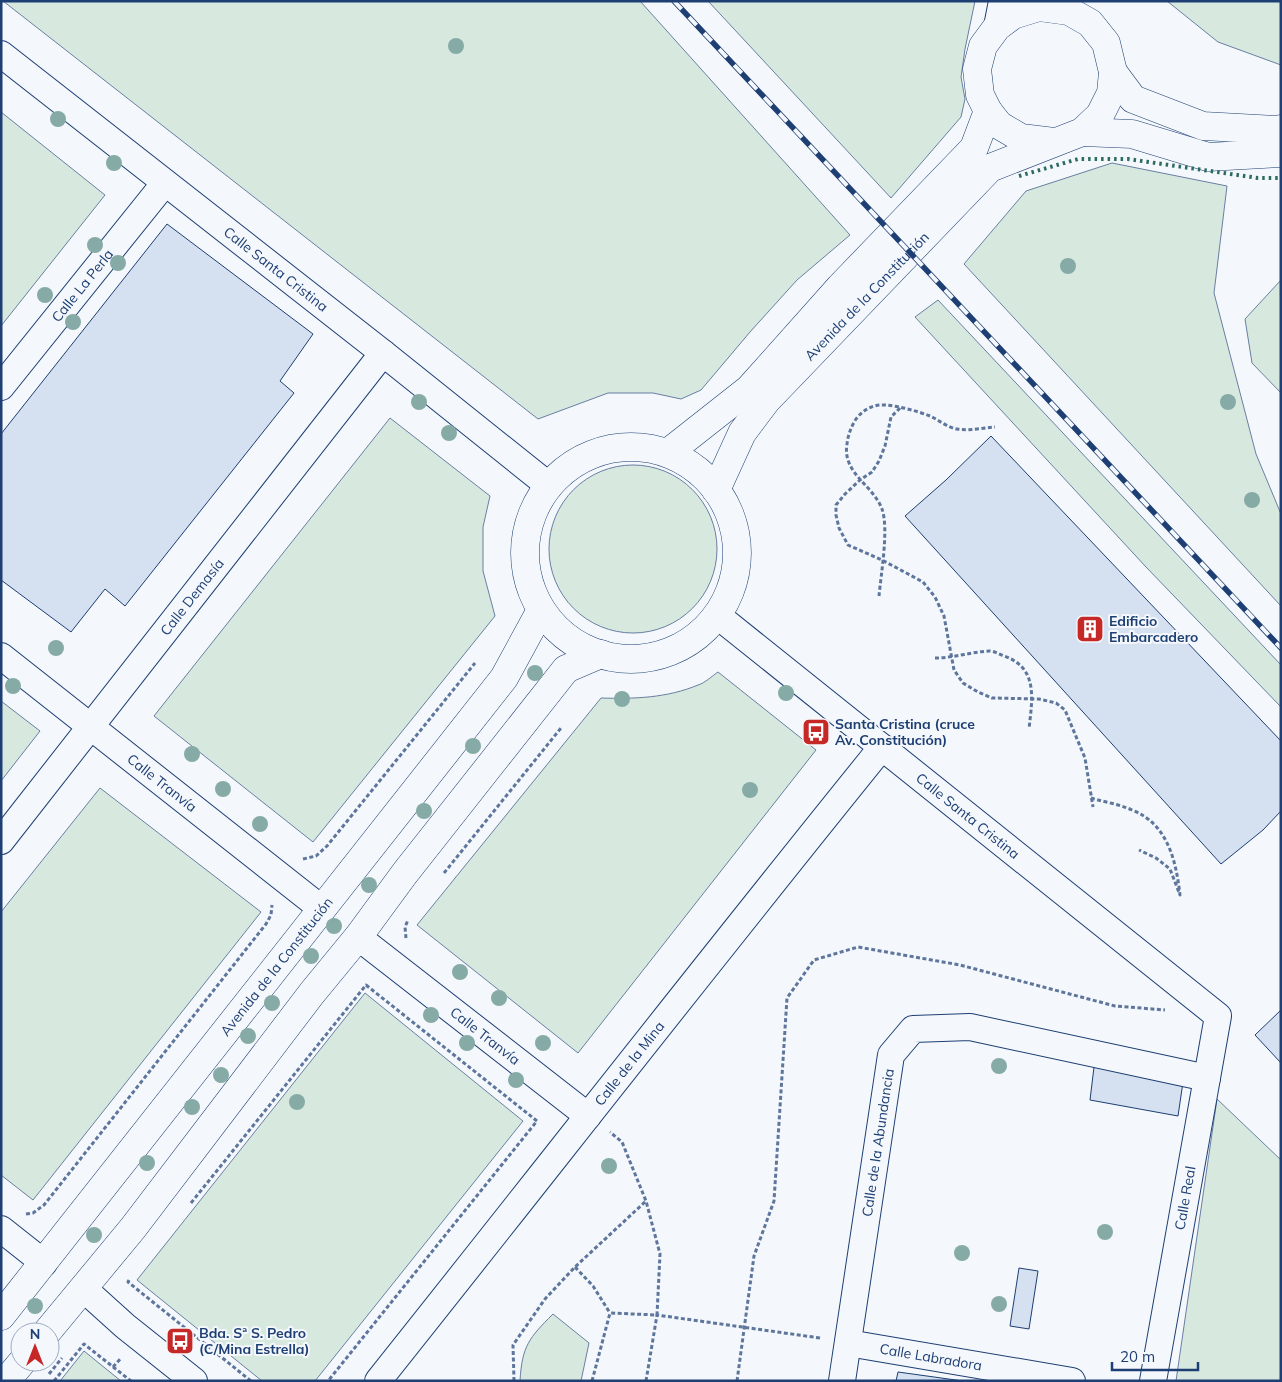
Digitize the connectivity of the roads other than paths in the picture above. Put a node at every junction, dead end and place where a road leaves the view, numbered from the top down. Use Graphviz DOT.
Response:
graph roads {
  1 [pos="1063,6"];
  2 [pos="999,14"];
  3 [pos="1,54"];
  4 [pos="1113,72"];
  5 [pos="988,111"];
  6 [pos="1281,129"];
  7 [pos="1082,132"];
  8 [pos="1054,142"];
  9 [pos="1281,153"];
  10 [pos="164,184"];
  11 [pos="383,353"];
  12 [pos="1,387"];
  13 [pos="669,452"];
  14 [pos="548,485"];
  15 [pos="716,490"];
  16 [pos="541,610"];
  17 [pos="718,616"];
  18 [pos="601,654"];
  19 [pos="1,656"];
  20 [pos="90,727"];
  21 [pos="882,747"];
  22 [pos="1,841"];
  23 [pos="322,909"];
  24 [pos="358,937"];
  25 [pos="1218,1016"];
  26 [pos="1207,1078"];
  27 [pos="588,1116"];
  28 [pos="1,1229"];
  29 [pos="44,1263"];
  30 [pos="84,1289"];
  31 [pos="1,1316"];
  32 [pos="56,1322"];
  33 [pos="848,1343"];
  34 [pos="194,1381"];
  35 [pos="378,1381"];
  36 [pos="842,1381"];
  37 [pos="1072,1381"];
  38 [pos="1153,1381"];
  1 -- 2 [label="main road"];
  1 -- 4 [label="main road"];
  2 -- 5 [label="main road"];
  3 -- 10 [label="street, Calle Santa Cristina"];
  4 -- 6 [label="main road"];
  4 -- 7 [label="main road"];
  5 -- 8 [label="main road"];
  5 -- 13 [label="main road, Avenida de la Constitución"];
  7 -- 8 [label="main road"];
  7 -- 9 [label="main road"];
  8 -- 15 [label="main road, Avenida de la Constitución"];
  10 -- 11 [label="street, Calle Santa Cristina"];
  10 -- 12 [label="street, Calle La Perla"];
  11 -- 14 [label="street, Calle Santa Cristina"];
  11 -- 20 [label="street, Calle Demasía"];
  13 -- 14 [label="main road"];
  13 -- 15 [label="main road"];
  14 -- 16 [label="main road"];
  15 -- 17 [label="main road"];
  16 -- 18 [label="main road"];
  16 -- 23 [label="main road, Avenida de la Constitución"];
  17 -- 18 [label="main road"];
  17 -- 21 [label="street, Calle Santa Cristina"];
  18 -- 24 [label="main road"];
  19 -- 20 [label="street, Calle Tranvía"];
  20 -- 22 [label="street, Calle Demasía"];
  20 -- 23 [label="street, Calle Tranvía"];
  21 -- 25 [label="street, Calle Santa Cristina"];
  21 -- 27 [label="street, Calle de la Mina"];
  23 -- 29 [label="main road, Avenida de la Constitución"];
  24 -- 27 [label="street, Calle Tranvía"];
  24 -- 30 [label="main road"];
  25 -- 26 [label="street, Calle Real"];
  26 -- 33 [label="street, Calle de la Abundancia"];
  26 -- 38 [label="street, Calle Real"];
  27 -- 35 [label="street, Calle de la Mina"];
  28 -- 29 [label="street"];
  29 -- 31 [label="main road, Avenida de la Constitución"];
  30 -- 32 [label="main road"];
  30 -- 34 [label="street"];
  33 -- 36 [label="street, Calle de la Abundancia"];
  33 -- 37 [label="street, Calle Labradora"];
}
